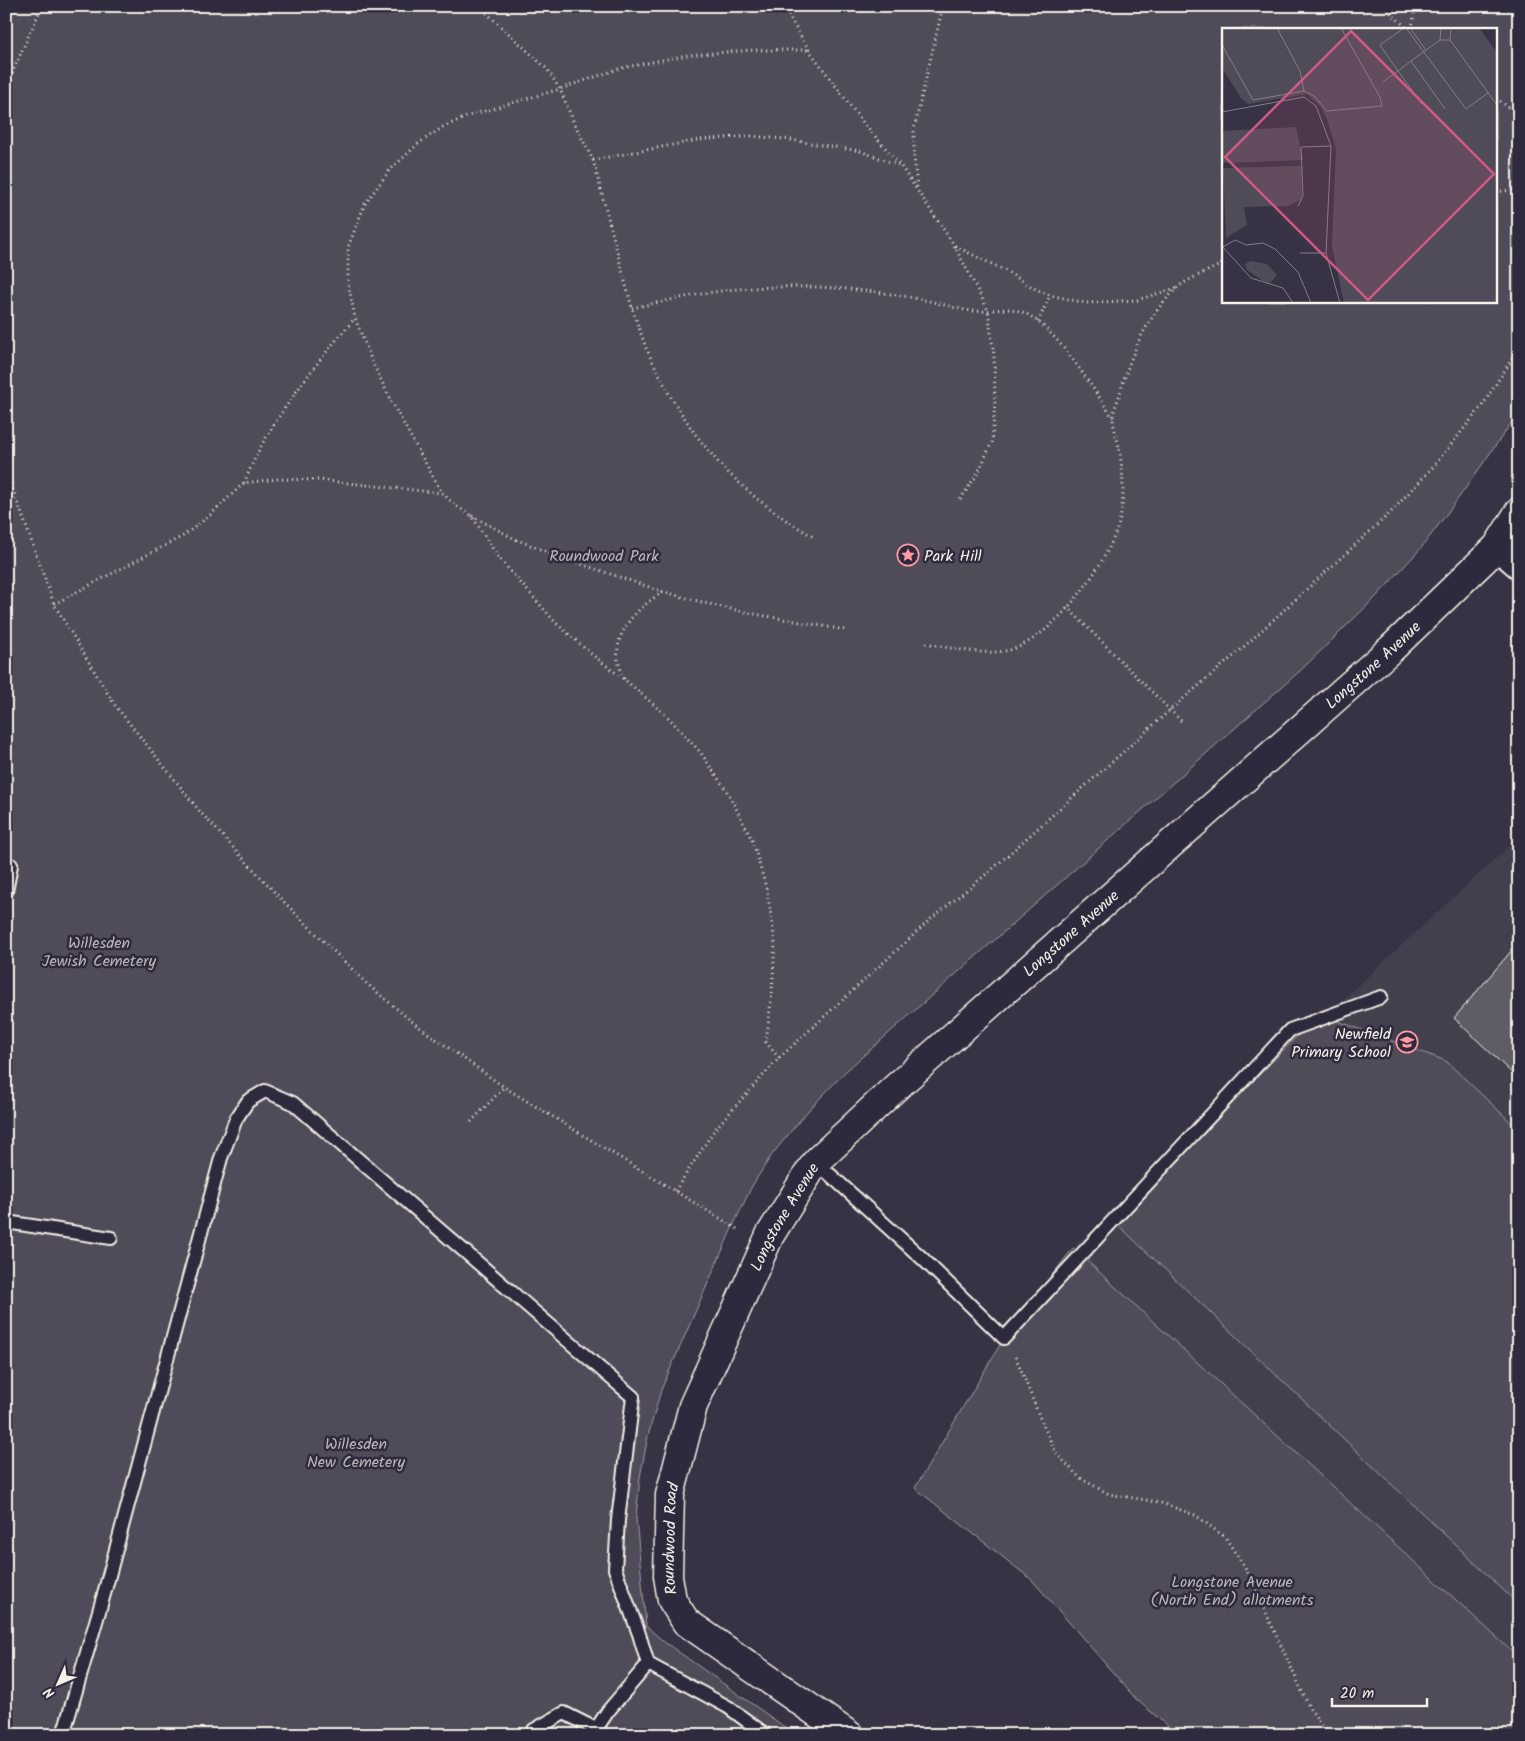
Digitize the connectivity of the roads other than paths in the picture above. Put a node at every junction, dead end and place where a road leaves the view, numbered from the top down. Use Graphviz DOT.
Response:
graph roads {
  1 [pos="1519,512"];
  2 [pos="1497,547"];
  3 [pos="1519,566"];
  4 [pos="11,865"];
  5 [pos="6,892"];
  6 [pos="1381,997"];
  7 [pos="816,1162"];
  8 [pos="6,1222"];
  9 [pos="111,1238"];
  10 [pos="693,1406"];
  11 [pos="648,1664"];
  12 [pos="594,1732"];
  13 [pos="63,1735"];
  14 [pos="534,1735"];
  15 [pos="766,1735"];
  16 [pos="849,1735"];
  1 -- 2 [label="street, Longstone Avenue"];
  2 -- 3 [label="street"];
  2 -- 7 [label="street, Longstone Avenue"];
  4 -- 5 [label="lane"];
  6 -- 7 [label="lane"];
  7 -- 10 [label="street, Longstone Avenue"];
  8 -- 9 [label="lane"];
  10 -- 16 [label="street, Roundwood Road"];
  11 -- 12 [label="lane"];
  11 -- 13 [label="lane"];
  11 -- 15 [label="lane"];
  12 -- 14 [label="lane"];
}
